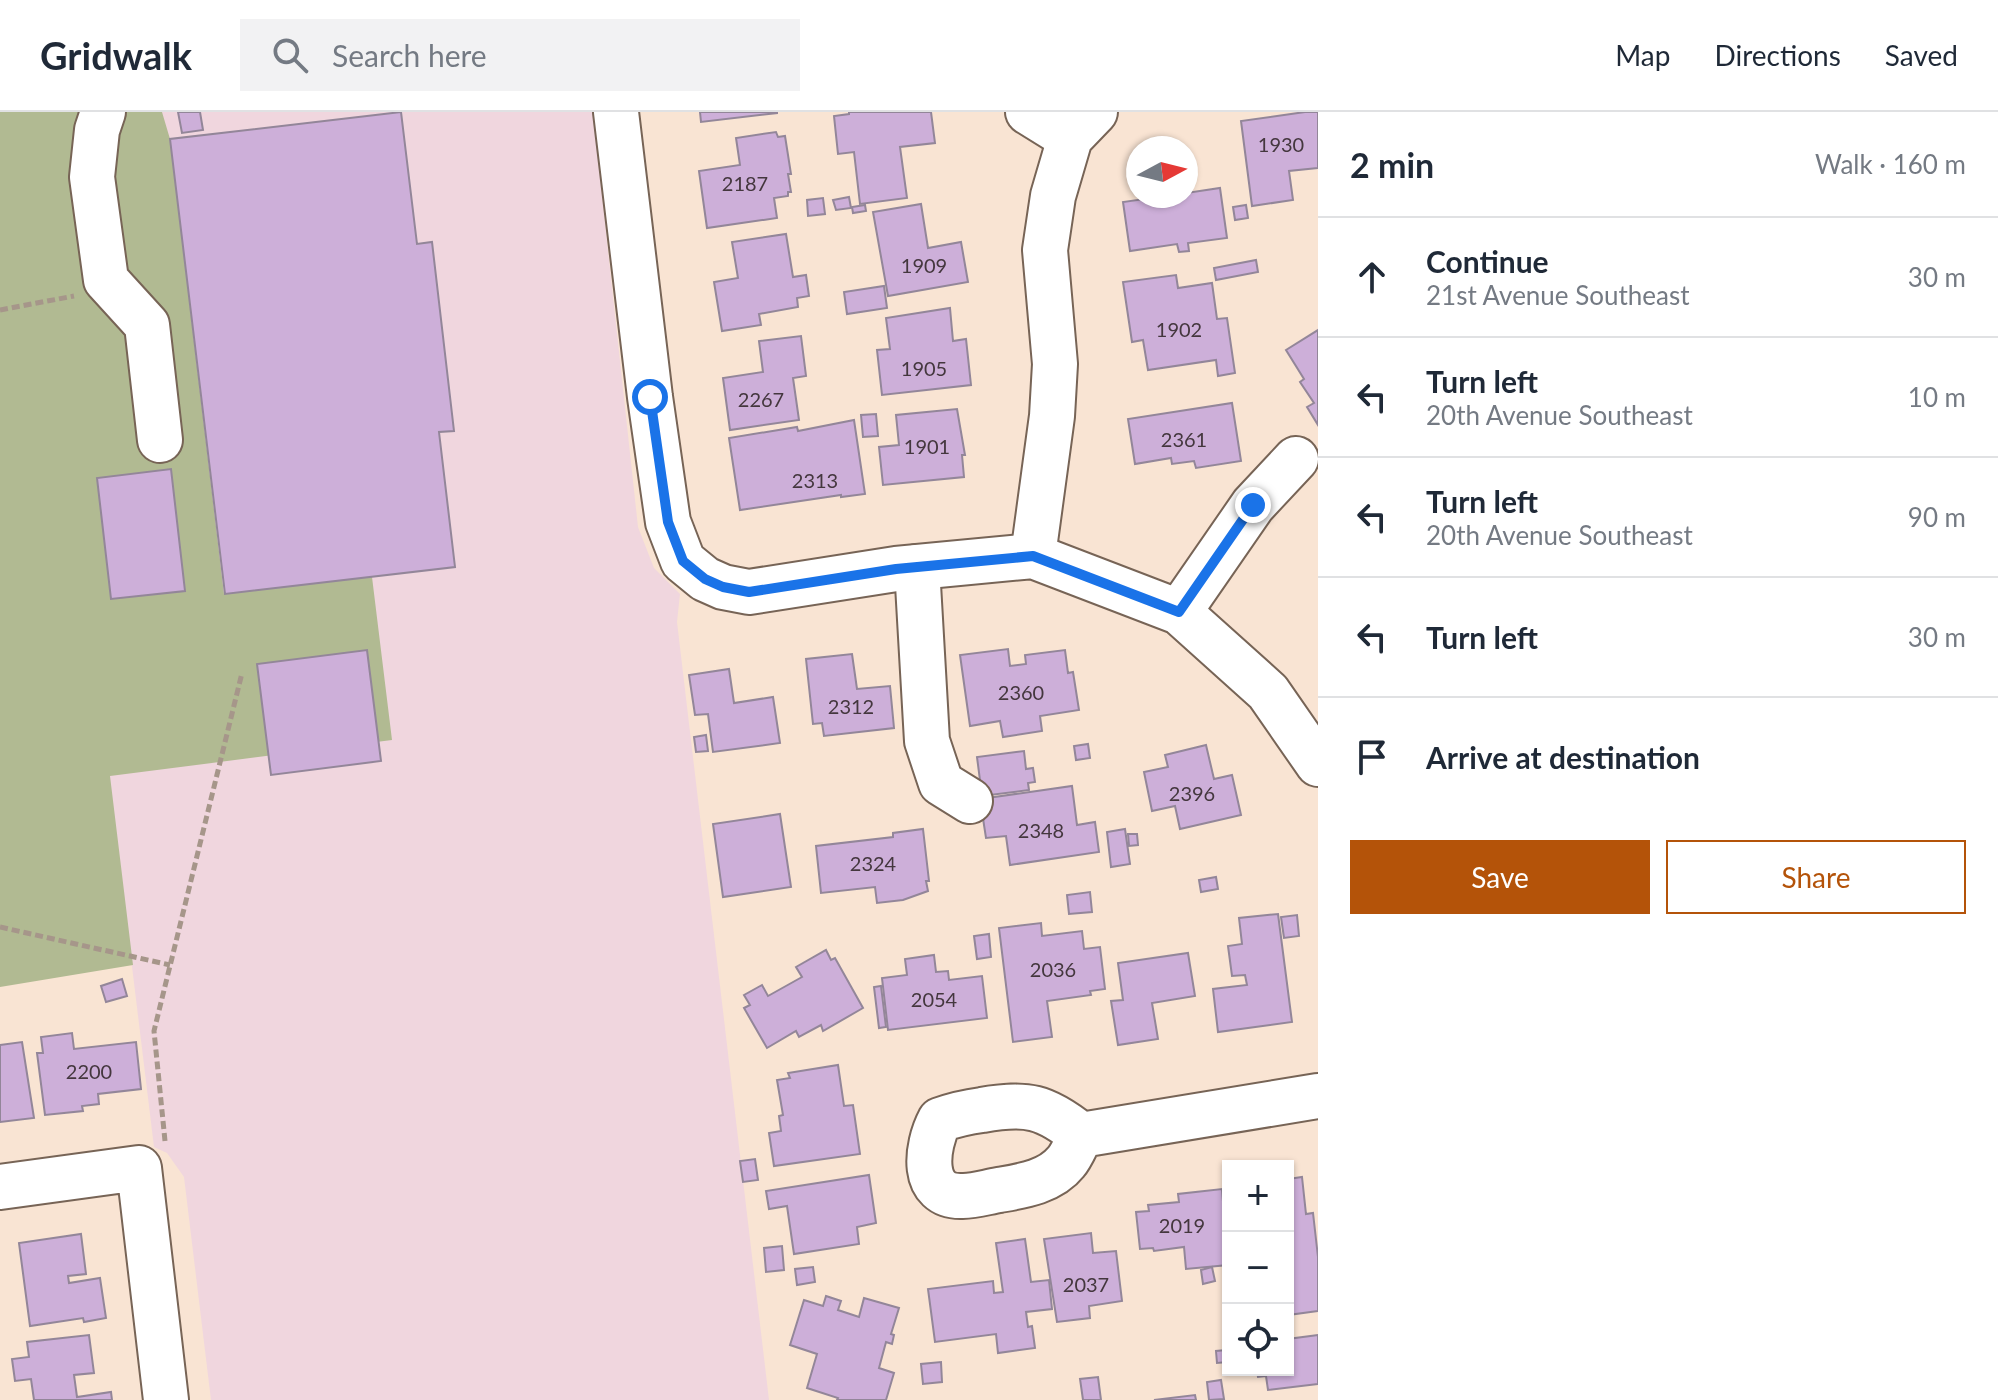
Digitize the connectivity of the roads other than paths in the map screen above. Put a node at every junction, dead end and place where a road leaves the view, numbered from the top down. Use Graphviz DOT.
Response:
graph roads {
  1 [pos="103,112"];
  2 [pos="616,112"];
  3 [pos="1028,112"];
  4 [pos="1082,125"];
  5 [pos="160,440"];
  6 [pos="1296,459"];
  7 [pos="1033,556"];
  8 [pos="917,567"];
  9 [pos="1179,612"];
  10 [pos="1318,764"];
  11 [pos="970,801"];
  12 [pos="1318,1096"];
  13 [pos="1081,1135"];
  14 [pos="0,1187"];
  15 [pos="166,1400"];
  1 -- 5 [label="street"];
  2 -- 8 [label="street"];
  3 -- 4 [label="street"];
  4 -- 7 [label="street"];
  6 -- 9 [label="street"];
  7 -- 8 [label="street"];
  7 -- 9 [label="street"];
  8 -- 11 [label="street"];
  9 -- 10 [label="street"];
  12 -- 13 [label="street"];
  14 -- 15 [label="street"];
}
